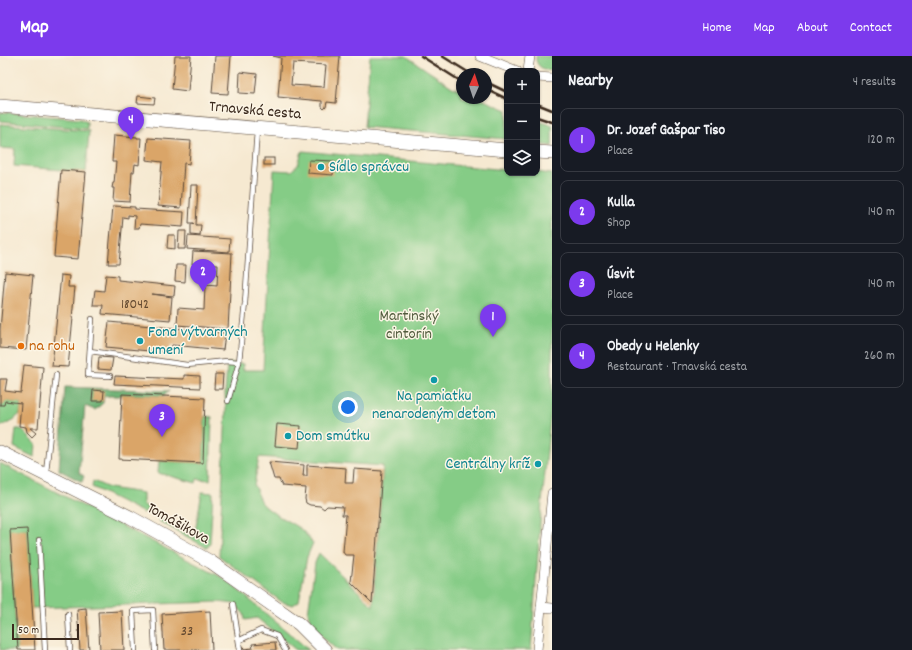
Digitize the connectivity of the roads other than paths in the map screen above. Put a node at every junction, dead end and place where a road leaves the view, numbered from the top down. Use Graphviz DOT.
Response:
graph roads {
  1 [pos="480,56"];
  2 [pos="530,56"];
  3 [pos="510,68"];
  4 [pos="528,68"];
  5 [pos="540,77"];
  6 [pos="552,78"];
  7 [pos="0,106"];
  8 [pos="257,128"];
  9 [pos="504,150"];
  10 [pos="540,152"];
  11 [pos="552,154"];
  12 [pos="92,319"];
  13 [pos="90,351"];
  14 [pos="239,362"];
  15 [pos="56,375"];
  16 [pos="110,376"];
  17 [pos="228,401"];
  18 [pos="0,452"];
  19 [pos="46,475"];
  20 [pos="552,493"];
  21 [pos="39,540"];
  22 [pos="233,604"];
  23 [pos="541,607"];
  24 [pos="552,608"];
  25 [pos="68,614"];
  26 [pos="240,640"];
  27 [pos="45,650"];
  28 [pos="70,650"];
  29 [pos="135,650"];
  30 [pos="155,650"];
  31 [pos="240,650"];
  32 [pos="286,650"];
  33 [pos="325,650"];
  34 [pos="537,650"];
  1 -- 3 [label="street"];
  2 -- 4 [label="street"];
  5 -- 6 [label="street"];
  7 -- 8 [label="main road, Trnavská cesta"];
  8 -- 9 [label="main road, Trnavská cesta"];
  8 -- 14 [label="lane"];
  10 -- 11 [label="main road"];
  12 -- 13 [label="lane"];
  13 -- 14 [label="lane"];
  13 -- 16 [label="lane"];
  14 -- 17 [label="lane"];
  15 -- 19 [label="lane"];
  18 -- 19 [label="main road, Tomášikova"];
  19 -- 33 [label="main road, Tomášikova"];
  20 -- 23 [label="street"];
  21 -- 27 [label="lane"];
  22 -- 26 [label="lane"];
  23 -- 24 [label="street"];
  23 -- 34 [label="street"];
  25 -- 28 [label="lane"];
  26 -- 31 [label="lane"];
  26 -- 32 [label="lane"];
  29 -- 30 [label="lane"];
}
